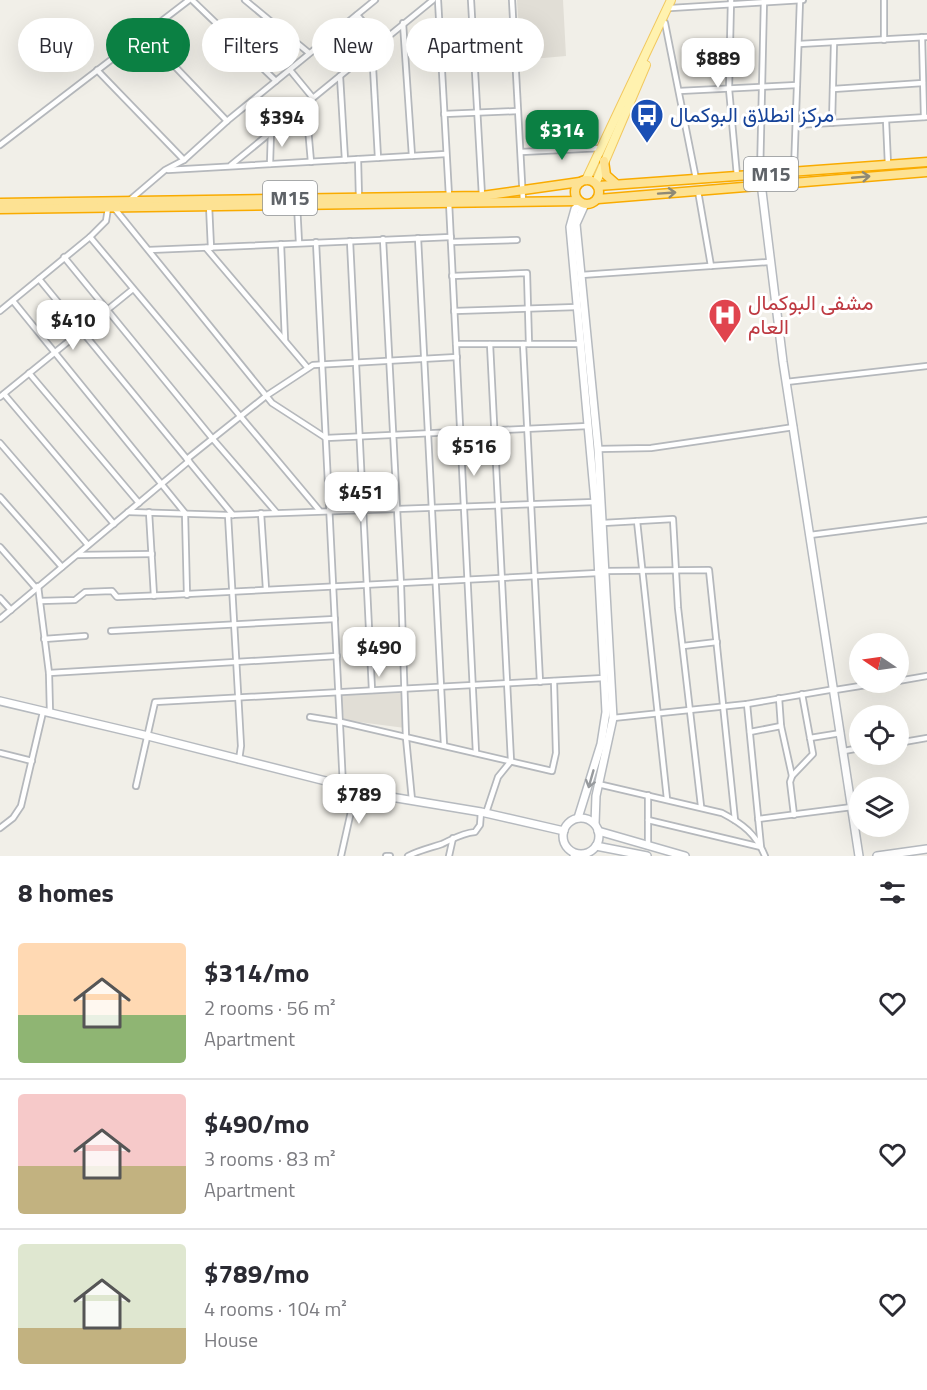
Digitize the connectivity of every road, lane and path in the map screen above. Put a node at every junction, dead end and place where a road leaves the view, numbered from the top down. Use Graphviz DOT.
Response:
graph roads {
  1 [pos="190,0"];
  2 [pos="245,0"];
  3 [pos="375,0"];
  4 [pos="435,0"];
  5 [pos="471,0"];
  6 [pos="512,0"];
  7 [pos="802,0"];
  8 [pos="884,0"];
  9 [pos="731,2"];
  10 [pos="764,2"];
  11 [pos="670,6"];
  12 [pos="357,15"];
  13 [pos="164,18"];
  14 [pos="360,18"];
  15 [pos="438,18"];
  16 [pos="472,18"];
  17 [pos="513,18"];
  18 [pos="404,23"];
  19 [pos="665,23"];
  20 [pos="394,31"];
  21 [pos="925,37"];
  22 [pos="884,40"];
  23 [pos="834,43"];
  24 [pos="799,44"];
  25 [pos="309,53"];
  26 [pos="300,61"];
  27 [pos="106,63"];
  28 [pos="97,70"];
  29 [pos="181,72"];
  30 [pos="287,72"];
  31 [pos="292,72"];
  32 [pos="345,72"];
  33 [pos="373,72"];
  34 [pos="442,72"];
  35 [pos="475,72"];
  36 [pos="516,72"];
  37 [pos="340,76"];
  38 [pos="276,81"];
  39 [pos="923,83"];
  40 [pos="797,86"];
  41 [pos="762,87"];
  42 [pos="729,89"];
  43 [pos="833,89"];
  44 [pos="679,91"];
  45 [pos="313,98"];
  46 [pos="306,104"];
  47 [pos="518,111"];
  48 [pos="477,112"];
  49 [pos="444,114"];
  50 [pos="925,117"];
  51 [pos="227,120"];
  52 [pos="886,120"];
  53 [pos="832,123"];
  54 [pos="797,125"];
  55 [pos="271,132"];
  56 [pos="606,144"];
  57 [pos="0,145"];
  58 [pos="521,152"];
  59 [pos="447,154"];
  60 [pos="412,156"];
  61 [pos="378,158"];
  62 [pos="358,159"];
  63 [pos="184,160"];
  64 [pos="345,160"];
  65 [pos="604,161"];
  66 [pos="310,162"];
  67 [pos="927,162"];
  68 [pos="270,164"];
  69 [pos="888,165"];
  70 [pos="230,166"];
  71 [pos="165,170"];
  72 [pos="794,171"];
  73 [pos="927,172"];
  74 [pos="760,175"];
  75 [pos="737,176"];
  76 [pos="696,178"];
  77 [pos="583,181"];
  78 [pos="615,183"];
  79 [pos="597,184"];
  80 [pos="761,187"];
  81 [pos="524,191"];
  82 [pos="698,191"];
  83 [pos="482,196"];
  84 [pos="449,199"];
  85 [pos="598,199"];
  86 [pos="359,200"];
  87 [pos="297,201"];
  88 [pos="523,201"];
  89 [pos="0,203"];
  90 [pos="209,203"];
  91 [pos="582,203"];
  92 [pos="111,204"];
  93 [pos="129,204"];
  94 [pos="0,209"];
  95 [pos="90,237"];
  96 [pos="417,238"];
  97 [pos="383,239"];
  98 [pos="451,239"];
  99 [pos="517,240"];
  100 [pos="350,241"];
  101 [pos="316,242"];
  102 [pos="299,243"];
  103 [pos="281,244"];
  104 [pos="209,248"];
  105 [pos="148,250"];
  106 [pos="64,257"];
  107 [pos="769,262"];
  108 [pos="711,266"];
  109 [pos="581,275"];
  110 [pos="453,276"];
  111 [pos="39,279"];
  112 [pos="132,289"];
  113 [pos="13,301"];
  114 [pos="578,307"];
  115 [pos="528,309"];
  116 [pos="0,311"];
  117 [pos="107,311"];
  118 [pos="454,311"];
  119 [pos="81,331"];
  120 [pos="285,340"];
  121 [pos="456,344"];
  122 [pos="490,344"];
  123 [pos="523,344"];
  124 [pos="529,344"];
  125 [pos="581,344"];
  126 [pos="54,351"];
  127 [pos="457,357"];
  128 [pos="424,358"];
  129 [pos="390,360"];
  130 [pos="321,363"];
  131 [pos="356,363"];
  132 [pos="927,366"];
  133 [pos="307,368"];
  134 [pos="29,373"];
  135 [pos="786,382"];
  136 [pos="2,396"];
  137 [pos="266,396"];
  138 [pos="240,416"];
  139 [pos="588,426"];
  140 [pos="794,427"];
  141 [pos="527,429"];
  142 [pos="494,430"];
  143 [pos="460,432"];
  144 [pos="428,433"];
  145 [pos="393,435"];
  146 [pos="359,436"];
  147 [pos="212,438"];
  148 [pos="326,438"];
  149 [pos="0,443"];
  150 [pos="598,449"];
  151 [pos="188,460"];
  152 [pos="162,484"];
  153 [pos="0,497"];
  154 [pos="595,502"];
  155 [pos="139,503"];
  156 [pos="531,504"];
  157 [pos="498,505"];
  158 [pos="464,506"];
  159 [pos="431,507"];
  160 [pos="397,509"];
  161 [pos="319,510"];
  162 [pos="329,510"];
  163 [pos="362,511"];
  164 [pos="128,512"];
  165 [pos="148,512"];
  166 [pos="276,512"];
  167 [pos="185,513"];
  168 [pos="261,513"];
  169 [pos="230,515"];
  170 [pos="927,520"];
  171 [pos="637,521"];
  172 [pos="603,523"];
  173 [pos="114,524"];
  174 [pos="810,535"];
  175 [pos="88,545"];
  176 [pos="0,547"];
  177 [pos="152,554"];
  178 [pos="75,555"];
  179 [pos="62,567"];
  180 [pos="642,571"];
  181 [pos="676,571"];
  182 [pos="602,572"];
  183 [pos="535,578"];
  184 [pos="501,580"];
  185 [pos="468,581"];
  186 [pos="435,583"];
  187 [pos="401,585"];
  188 [pos="366,586"];
  189 [pos="37,587"];
  190 [pos="333,588"];
  191 [pos="266,589"];
  192 [pos="232,592"];
  193 [pos="187,594"];
  194 [pos="154,596"];
  195 [pos="0,598"];
  196 [pos="40,601"];
  197 [pos="10,610"];
  198 [pos="0,619"];
  199 [pos="335,619"];
  200 [pos="234,625"];
  201 [pos="111,631"];
  202 [pos="85,636"];
  203 [pos="44,639"];
  204 [pos="717,642"];
  205 [pos="683,646"];
  206 [pos="337,656"];
  207 [pos="237,661"];
  208 [pos="49,673"];
  209 [pos="927,676"];
  210 [pos="604,678"];
  211 [pos="909,679"];
  212 [pos="554,681"];
  213 [pos="540,682"];
  214 [pos="507,684"];
  215 [pos="473,685"];
  216 [pos="441,687"];
  217 [pos="849,687"];
  218 [pos="405,689"];
  219 [pos="835,689"];
  220 [pos="372,690"];
  221 [pos="339,692"];
  222 [pos="802,694"];
  223 [pos="239,696"];
  224 [pos="779,698"];
  225 [pos="0,701"];
  226 [pos="747,704"];
  227 [pos="723,706"];
  228 [pos="691,710"];
  229 [pos="46,712"];
  230 [pos="657,713"];
  231 [pos="310,717"];
  232 [pos="613,718"];
  233 [pos="341,722"];
  234 [pos="782,726"];
  235 [pos="750,732"];
  236 [pos="841,733"];
  237 [pos="148,736"];
  238 [pos="406,738"];
  239 [pos="810,738"];
  240 [pos="927,738"];
  241 [pos="909,741"];
  242 [pos="444,745"];
  243 [pos="849,750"];
  244 [pos="844,751"];
  245 [pos="0,753"];
  246 [pos="476,753"];
  247 [pos="239,760"];
  248 [pos="32,761"];
  249 [pos="511,761"];
  250 [pos="792,776"];
  251 [pos="598,784"];
  252 [pos="136,786"];
  253 [pos="343,786"];
  254 [pos="849,786"];
  255 [pos="356,789"];
  256 [pos="648,795"];
  257 [pos="667,799"];
  258 [pos="412,800"];
  259 [pos="701,806"];
  260 [pos="849,807"];
  261 [pos="484,813"];
  262 [pos="794,814"];
  263 [pos="578,818"];
  264 [pos="758,819"];
  265 [pos="648,820"];
  266 [pos="735,820"];
  267 [pos="0,828"];
  268 [pos="596,828"];
  269 [pos="564,831"];
  270 [pos="856,837"];
  271 [pos="453,838"];
  272 [pos="596,846"];
  273 [pos="648,846"];
  274 [pos="761,847"];
  275 [pos="927,849"];
  276 [pos="623,853"];
  277 [pos="573,855"];
  278 [pos="341,856"];
  279 [pos="386,856"];
  280 [pos="390,856"];
  281 [pos="408,856"];
  282 [pos="449,856"];
  283 [pos="647,856"];
  284 [pos="686,856"];
  285 [pos="765,856"];
  286 [pos="859,856"];
  287 [pos="877,856"];
  1 -- 13 [label="street"];
  1 -- 38 [label="street"];
  2 -- 25 [label="street"];
  3 -- 12 [label="street"];
  4 -- 15 [label="street"];
  4 -- 18 [label="street"];
  5 -- 16 [label="street"];
  6 -- 17 [label="street"];
  7 -- 10 [label="street"];
  7 -- 24 [label="street"];
  8 -- 22 [label="street"];
  9 -- 10 [label="street"];
  9 -- 11 [label="street"];
  9 -- 42 [label="street"];
  10 -- 41 [label="street"];
  11 -- 19 [label="main road"];
  11 -- 56 [label="main road"];
  12 -- 14 [label="street"];
  12 -- 25 [label="street"];
  18 -- 20 [label="street"];
  18 -- 60 [label="street"];
  19 -- 44 [label="street"];
  19 -- 56 [label="main road"];
  21 -- 22 [label="street"];
  21 -- 39 [label="street"];
  22 -- 23 [label="street"];
  23 -- 24 [label="street"];
  23 -- 43 [label="street"];
  24 -- 40 [label="street"];
  25 -- 26 [label="street"];
  27 -- 28 [label="street"];
  28 -- 57 [label="street"];
  28 -- 63 [label="street"];
  29 -- 51 [label="street"];
  30 -- 38 [label="street"];
  31 -- 45 [label="street"];
  32 -- 37 [label="street"];
  33 -- 61 [label="street"];
  34 -- 49 [label="street"];
  35 -- 48 [label="street"];
  36 -- 47 [label="street"];
  37 -- 45 [label="street"];
  37 -- 64 [label="street"];
  38 -- 51 [label="street"];
  39 -- 43 [label="street"];
  39 -- 50 [label="street"];
  40 -- 41 [label="street"];
  40 -- 54 [label="street"];
  41 -- 42 [label="street"];
  41 -- 74 [label="street"];
  42 -- 44 [label="street"];
  42 -- 75 [label="street"];
  43 -- 53 [label="street"];
  44 -- 76 [label="street"];
  45 -- 46 [label="street"];
  46 -- 55 [label="street"];
  46 -- 66 [label="street"];
  47 -- 48 [label="street"];
  47 -- 58 [label="street"];
  48 -- 49 [label="street"];
  48 -- 83 [label="street"];
  49 -- 59 [label="street"];
  50 -- 52 [label="street"];
  51 -- 63 [label="street"];
  52 -- 53 [label="street"];
  52 -- 69 [label="street"];
  53 -- 54 [label="street"];
  54 -- 72 [label="street"];
  55 -- 68 [label="street"];
  55 -- 70 [label="street"];
  56 -- 58 [label="street"];
  56 -- 65 [label="main road"];
  56 -- 77 [label="main road"];
  58 -- 81 [label="street"];
  59 -- 60 [label="street"];
  59 -- 84 [label="street"];
  60 -- 61 [label="street"];
  61 -- 62 [label="street"];
  62 -- 64 [label="street"];
  62 -- 86 [label="street"];
  63 -- 71 [label="street"];
  64 -- 66 [label="street"];
  65 -- 78 [label="highway"];
  65 -- 79 [label="main road"];
  66 -- 68 [label="street"];
  67 -- 69 [label="highway, M15"];
  68 -- 70 [label="street"];
  69 -- 72 [label="highway, M15"];
  70 -- 71 [label="street"];
  71 -- 93 [label="street"];
  72 -- 74 [label="highway, M15"];
  80 -- 73 [label="highway, M15, one-way"];
  74 -- 75 [label="highway, M15"];
  74 -- 80 [label="street"];
  75 -- 76 [label="highway, M15"];
  76 -- 78 [label="highway, M15"];
  77 -- 79 [label="highway"];
  77 -- 81 [label="highway, M15"];
  77 -- 91 [label="highway"];
  78 -- 79 [label="highway"];
  79 -- 85 [label="highway"];
  80 -- 82 [label="highway, M15"];
  80 -- 107 [label="street"];
  81 -- 83 [label="highway, M15"];
  81 -- 88 [label="street"];
  85 -- 82 [label="highway, M15, one-way"];
  82 -- 108 [label="street"];
  83 -- 84 [label="highway, M15"];
  84 -- 86 [label="highway, M15"];
  84 -- 88 [label="highway, M15"];
  84 -- 98 [label="street"];
  85 -- 91 [label="highway"];
  86 -- 87 [label="highway, M15"];
  87 -- 90 [label="highway, M15"];
  87 -- 102 [label="street"];
  88 -- 91 [label="highway, M15"];
  89 -- 92 [label="highway, M15"];
  90 -- 93 [label="highway, M15"];
  90 -- 104 [label="street"];
  91 -- 109 [label="street"];
  91 -- 114 [label="street"];
  92 -- 93 [label="highway, M15"];
  92 -- 94 [label="highway, M15"];
  92 -- 95 [label="street"];
  92 -- 105 [label="street"];
  95 -- 106 [label="street"];
  95 -- 112 [label="street"];
  96 -- 97 [label="street"];
  96 -- 98 [label="street"];
  96 -- 128 [label="street"];
  97 -- 100 [label="street"];
  97 -- 129 [label="street"];
  98 -- 99 [label="street"];
  98 -- 110 [label="street"];
  100 -- 101 [label="street"];
  100 -- 131 [label="street"];
  101 -- 102 [label="street"];
  101 -- 130 [label="street"];
  102 -- 103 [label="street"];
  103 -- 104 [label="street"];
  103 -- 120 [label="street"];
  104 -- 105 [label="street"];
  104 -- 120 [label="street"];
  105 -- 137 [label="street"];
  106 -- 111 [label="street"];
  106 -- 117 [label="street"];
  107 -- 108 [label="street"];
  107 -- 135 [label="street"];
  108 -- 109 [label="street"];
  109 -- 150 [label="street"];
  110 -- 115 [label="street"];
  110 -- 118 [label="street"];
  111 -- 113 [label="street"];
  111 -- 119 [label="street"];
  112 -- 117 [label="street"];
  112 -- 138 [label="street"];
  113 -- 116 [label="street"];
  113 -- 126 [label="street"];
  114 -- 115 [label="street"];
  114 -- 125 [label="street"];
  115 -- 118 [label="street"];
  115 -- 124 [label="street"];
  117 -- 119 [label="street"];
  117 -- 147 [label="street"];
  118 -- 121 [label="street"];
  119 -- 126 [label="street"];
  119 -- 151 [label="street"];
  120 -- 133 [label="street"];
  121 -- 122 [label="street"];
  121 -- 127 [label="street"];
  122 -- 123 [label="street"];
  122 -- 142 [label="street"];
  123 -- 124 [label="street"];
  123 -- 141 [label="street"];
  124 -- 125 [label="street"];
  125 -- 139 [label="street"];
  126 -- 134 [label="street"];
  126 -- 152 [label="street"];
  127 -- 128 [label="street"];
  127 -- 143 [label="street"];
  128 -- 129 [label="street"];
  128 -- 144 [label="street"];
  129 -- 131 [label="street"];
  129 -- 145 [label="street"];
  130 -- 131 [label="street"];
  130 -- 133 [label="street"];
  130 -- 148 [label="street"];
  131 -- 146 [label="street"];
  132 -- 135 [label="street"];
  133 -- 137 [label="street"];
  134 -- 136 [label="street"];
  134 -- 155 [label="street"];
  135 -- 140 [label="street"];
  136 -- 173 [label="street"];
  137 -- 138 [label="street"];
  137 -- 148 [label="street"];
  138 -- 147 [label="street"];
  138 -- 161 [label="street"];
  139 -- 141 [label="street"];
  139 -- 154 [label="street"];
  140 -- 150 [label="street"];
  140 -- 174 [label="street"];
  141 -- 142 [label="street"];
  141 -- 156 [label="street"];
  142 -- 143 [label="street"];
  142 -- 157 [label="street"];
  143 -- 144 [label="street"];
  143 -- 158 [label="street"];
  144 -- 145 [label="street"];
  144 -- 159 [label="street"];
  145 -- 146 [label="street"];
  145 -- 160 [label="street"];
  146 -- 148 [label="street"];
  146 -- 163 [label="street"];
  147 -- 151 [label="street"];
  147 -- 166 [label="street"];
  148 -- 162 [label="street"];
  149 -- 175 [label="street"];
  150 -- 172 [label="street"];
  151 -- 152 [label="street"];
  151 -- 169 [label="street"];
  152 -- 155 [label="street"];
  152 -- 167 [label="street"];
  153 -- 179 [label="street"];
  154 -- 156 [label="street"];
  154 -- 182 [label="street"];
  155 -- 164 [label="street"];
  156 -- 157 [label="street"];
  156 -- 183 [label="street"];
  157 -- 158 [label="street"];
  157 -- 184 [label="street"];
  158 -- 159 [label="street"];
  158 -- 185 [label="street"];
  159 -- 160 [label="street"];
  159 -- 186 [label="street"];
  160 -- 163 [label="street"];
  160 -- 187 [label="street"];
  161 -- 162 [label="street"];
  161 -- 166 [label="street"];
  162 -- 163 [label="street"];
  162 -- 190 [label="street"];
  163 -- 188 [label="street"];
  164 -- 165 [label="street"];
  164 -- 173 [label="street"];
  165 -- 167 [label="street"];
  165 -- 177 [label="street"];
  166 -- 168 [label="street"];
  167 -- 169 [label="street"];
  167 -- 193 [label="street"];
  168 -- 169 [label="street"];
  168 -- 191 [label="street"];
  169 -- 192 [label="street"];
  170 -- 174 [label="street"];
  171 -- 172 [label="street"];
  171 -- 180 [label="street"];
  171 -- 181 [label="street"];
  172 -- 182 [label="street"];
  173 -- 175 [label="street"];
  174 -- 219 [label="street"];
  175 -- 178 [label="street"];
  176 -- 189 [label="street"];
  177 -- 178 [label="street"];
  177 -- 194 [label="street"];
  178 -- 179 [label="street"];
  179 -- 189 [label="street"];
  180 -- 181 [label="street"];
  180 -- 182 [label="street"];
  180 -- 230 [label="street"];
  181 -- 204 [label="street"];
  181 -- 205 [label="street"];
  182 -- 183 [label="street"];
  182 -- 210 [label="street"];
  182 -- 232 [label="street"];
  183 -- 184 [label="street"];
  183 -- 213 [label="street"];
  184 -- 185 [label="street"];
  184 -- 214 [label="street"];
  185 -- 186 [label="street"];
  185 -- 215 [label="street"];
  186 -- 187 [label="street"];
  186 -- 216 [label="street"];
  187 -- 188 [label="street"];
  187 -- 218 [label="street"];
  188 -- 190 [label="street"];
  188 -- 220 [label="street"];
  189 -- 196 [label="street"];
  189 -- 197 [label="street"];
  190 -- 191 [label="street"];
  190 -- 199 [label="street"];
  191 -- 192 [label="street"];
  192 -- 193 [label="street"];
  192 -- 200 [label="street"];
  193 -- 194 [label="street"];
  194 -- 196 [label="street"];
  195 -- 197 [label="street"];
  196 -- 203 [label="street"];
  197 -- 198 [label="street"];
  199 -- 200 [label="street"];
  199 -- 206 [label="street"];
  200 -- 201 [label="street"];
  200 -- 207 [label="street"];
  202 -- 203 [label="street"];
  203 -- 208 [label="street"];
  204 -- 205 [label="street"];
  204 -- 227 [label="street"];
  205 -- 228 [label="street"];
  206 -- 207 [label="street"];
  206 -- 221 [label="street"];
  207 -- 208 [label="street"];
  207 -- 223 [label="street"];
  208 -- 229 [label="street"];
  209 -- 211 [label="street"];
  210 -- 212 [label="street"];
  210 -- 263 [label="street, one-way"];
  212 -- 213 [label="street"];
  212 -- 249 [label="street"];
  213 -- 214 [label="street"];
  214 -- 215 [label="street"];
  214 -- 249 [label="street"];
  215 -- 216 [label="street"];
  215 -- 246 [label="street"];
  216 -- 218 [label="street"];
  216 -- 242 [label="street"];
  217 -- 219 [label="street"];
  218 -- 220 [label="street"];
  218 -- 238 [label="street"];
  219 -- 222 [label="street"];
  219 -- 236 [label="street"];
  220 -- 221 [label="street"];
  221 -- 223 [label="street"];
  221 -- 233 [label="street"];
  222 -- 224 [label="street"];
  222 -- 239 [label="street"];
  223 -- 237 [label="street"];
  223 -- 247 [label="street"];
  224 -- 226 [label="street"];
  224 -- 234 [label="street"];
  225 -- 229 [label="street"];
  226 -- 227 [label="street"];
  226 -- 235 [label="street"];
  227 -- 228 [label="street"];
  227 -- 266 [label="street"];
  228 -- 230 [label="street"];
  228 -- 259 [label="street"];
  229 -- 237 [label="street"];
  229 -- 248 [label="street"];
  230 -- 232 [label="street"];
  230 -- 257 [label="street"];
  231 -- 233 [label="street"];
  232 -- 251 [label="street"];
  233 -- 238 [label="street"];
  233 -- 253 [label="street"];
  234 -- 235 [label="street"];
  234 -- 250 [label="street"];
  235 -- 264 [label="street"];
  236 -- 239 [label="street"];
  236 -- 244 [label="street"];
  237 -- 247 [label="street"];
  237 -- 252 [label="street"];
  238 -- 242 [label="street"];
  238 -- 258 [label="street"];
  239 -- 250 [label="street"];
  240 -- 241 [label="street"];
  242 -- 246 [label="street"];
  243 -- 244 [label="street"];
  244 -- 254 [label="street"];
  245 -- 248 [label="street"];
  246 -- 249 [label="street"];
  247 -- 253 [label="street"];
  248 -- 267 [label="street"];
  249 -- 261 [label="street"];
  250 -- 262 [label="street"];
  251 -- 256 [label="street"];
  251 -- 268 [label="street"];
  253 -- 255 [label="street"];
  255 -- 258 [label="street"];
  255 -- 278 [label="street"];
  256 -- 257 [label="street"];
  256 -- 265 [label="street"];
  257 -- 259 [label="street"];
  258 -- 261 [label="street"];
  259 -- 266 [label="street"];
  260 -- 262 [label="street"];
  261 -- 269 [label="street"];
  261 -- 271 [label="street"];
  262 -- 264 [label="street"];
  263 -- 268 [label="street"];
  263 -- 269 [label="street"];
  264 -- 274 [label="street"];
  265 -- 273 [label="street"];
  265 -- 274 [label="street"];
  266 -- 274 [label="street"];
  268 -- 272 [label="street"];
  268 -- 273 [label="street"];
  269 -- 277 [label="street"];
  270 -- 286 [label="street"];
  271 -- 281 [label="street"];
  271 -- 282 [label="street"];
  272 -- 276 [label="street"];
  272 -- 277 [label="street"];
  273 -- 284 [label="street"];
  274 -- 285 [label="street"];
  275 -- 287 [label="street"];
  276 -- 283 [label="street"];
  279 -- 280 [label="street"];
}
